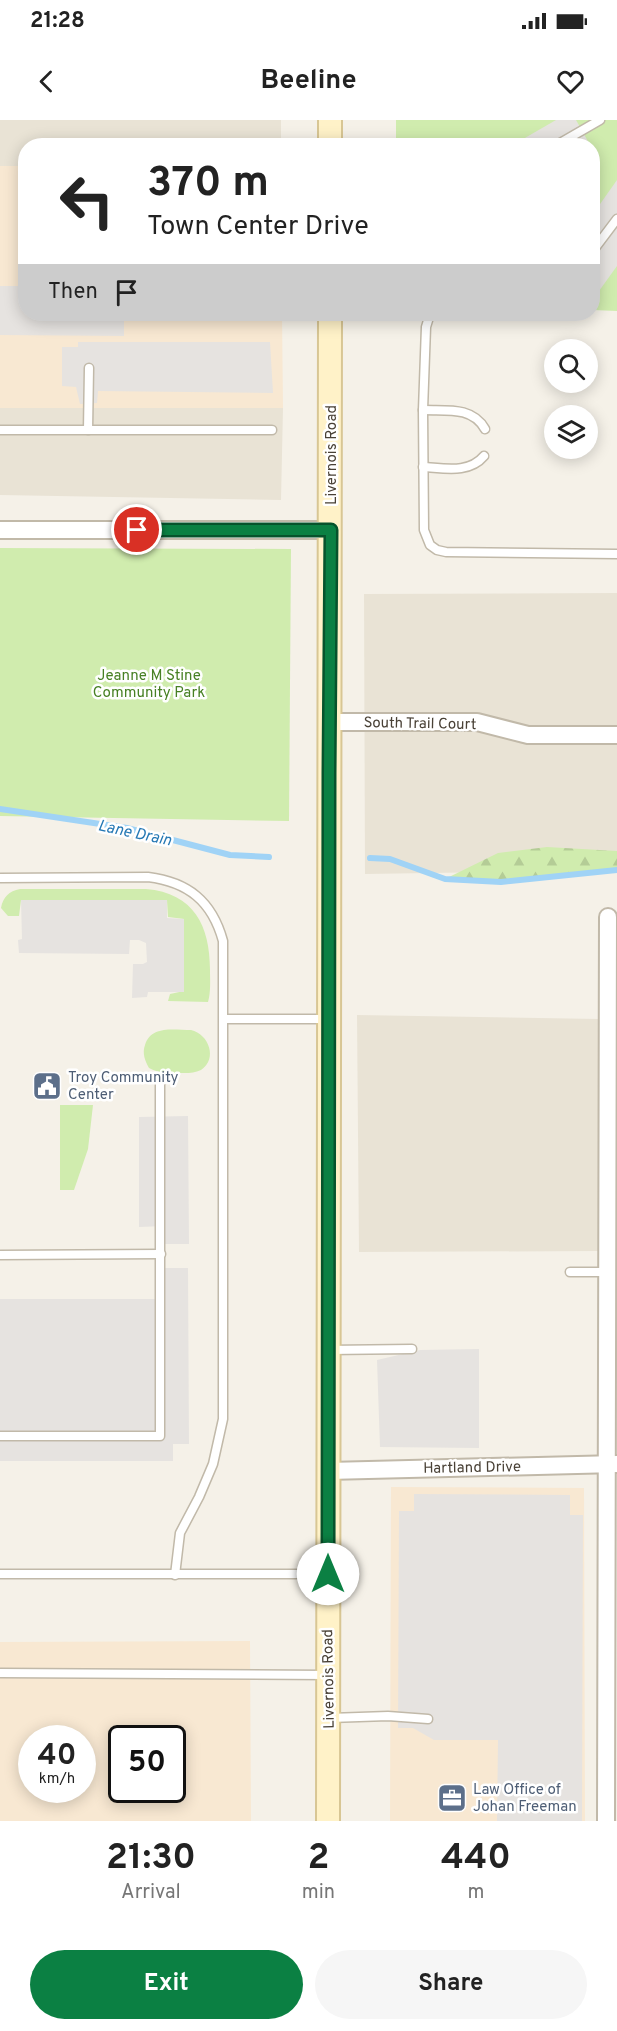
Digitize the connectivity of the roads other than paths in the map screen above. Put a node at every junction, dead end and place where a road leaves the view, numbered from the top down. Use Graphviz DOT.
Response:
graph roads {
  1 [pos="330,120"];
  2 [pos="600,120"];
  3 [pos="330,138"];
  4 [pos="569,138"];
  5 [pos="617,219"];
  6 [pos="600,241"];
  7 [pos="330,321"];
  8 [pos="428,321"];
  9 [pos="89,368"];
  10 [pos="423,410"];
  11 [pos="485,429"];
  12 [pos="0,430"];
  13 [pos="88,430"];
  14 [pos="272,430"];
  15 [pos="483,456"];
  16 [pos="423,467"];
  17 [pos="0,530"];
  18 [pos="331,530"];
  19 [pos="617,554"];
  20 [pos="330,722"];
  21 [pos="617,735"];
  22 [pos="0,878"];
  23 [pos="608,917"];
  24 [pos="224,1019"];
  25 [pos="328,1020"];
  26 [pos="160,1083"];
  27 [pos="161,1254"];
  28 [pos="0,1255"];
  29 [pos="570,1272"];
  30 [pos="607,1272"];
  31 [pos="411,1349"];
  32 [pos="328,1350"];
  33 [pos="0,1436"];
  34 [pos="613,1464"];
  35 [pos="328,1471"];
  36 [pos="0,1574"];
  37 [pos="328,1574"];
  38 [pos="176,1575"];
  39 [pos="0,1673"];
  40 [pos="328,1675"];
  41 [pos="329,1718"];
  42 [pos="428,1719"];
  43 [pos="328,1821"];
  44 [pos="606,1821"];
  1 -- 3 [label="main road"];
  2 -- 4 [label="lane"];
  5 -- 6 [label="lane"];
  7 -- 18 [label="main road, Livernois Road"];
  8 -- 10 [label="lane"];
  9 -- 13 [label="lane"];
  10 -- 11 [label="lane"];
  10 -- 16 [label="lane"];
  12 -- 13 [label="lane"];
  13 -- 14 [label="lane"];
  15 -- 16 [label="lane"];
  16 -- 19 [label="lane"];
  17 -- 18 [label="street"];
  18 -- 20 [label="main road, Livernois Road"];
  20 -- 21 [label="street, South Trail Court"];
  20 -- 25 [label="main road, Livernois Road"];
  22 -- 24 [label="lane"];
  23 -- 30 [label="street"];
  24 -- 25 [label="lane"];
  24 -- 38 [label="lane"];
  25 -- 32 [label="main road, Livernois Road"];
  26 -- 27 [label="lane"];
  27 -- 28 [label="lane"];
  27 -- 33 [label="lane"];
  29 -- 30 [label="lane"];
  30 -- 34 [label="street"];
  31 -- 32 [label="lane"];
  32 -- 35 [label="main road, Livernois Road"];
  34 -- 35 [label="street, Hartland Drive"];
  34 -- 44 [label="street"];
  35 -- 37 [label="main road, Livernois Road"];
  36 -- 38 [label="lane"];
  37 -- 38 [label="lane"];
  37 -- 40 [label="main road, Livernois Road"];
  39 -- 40 [label="lane"];
  40 -- 41 [label="main road, Livernois Road"];
  41 -- 42 [label="lane"];
  41 -- 43 [label="main road, Livernois Road"];
}
